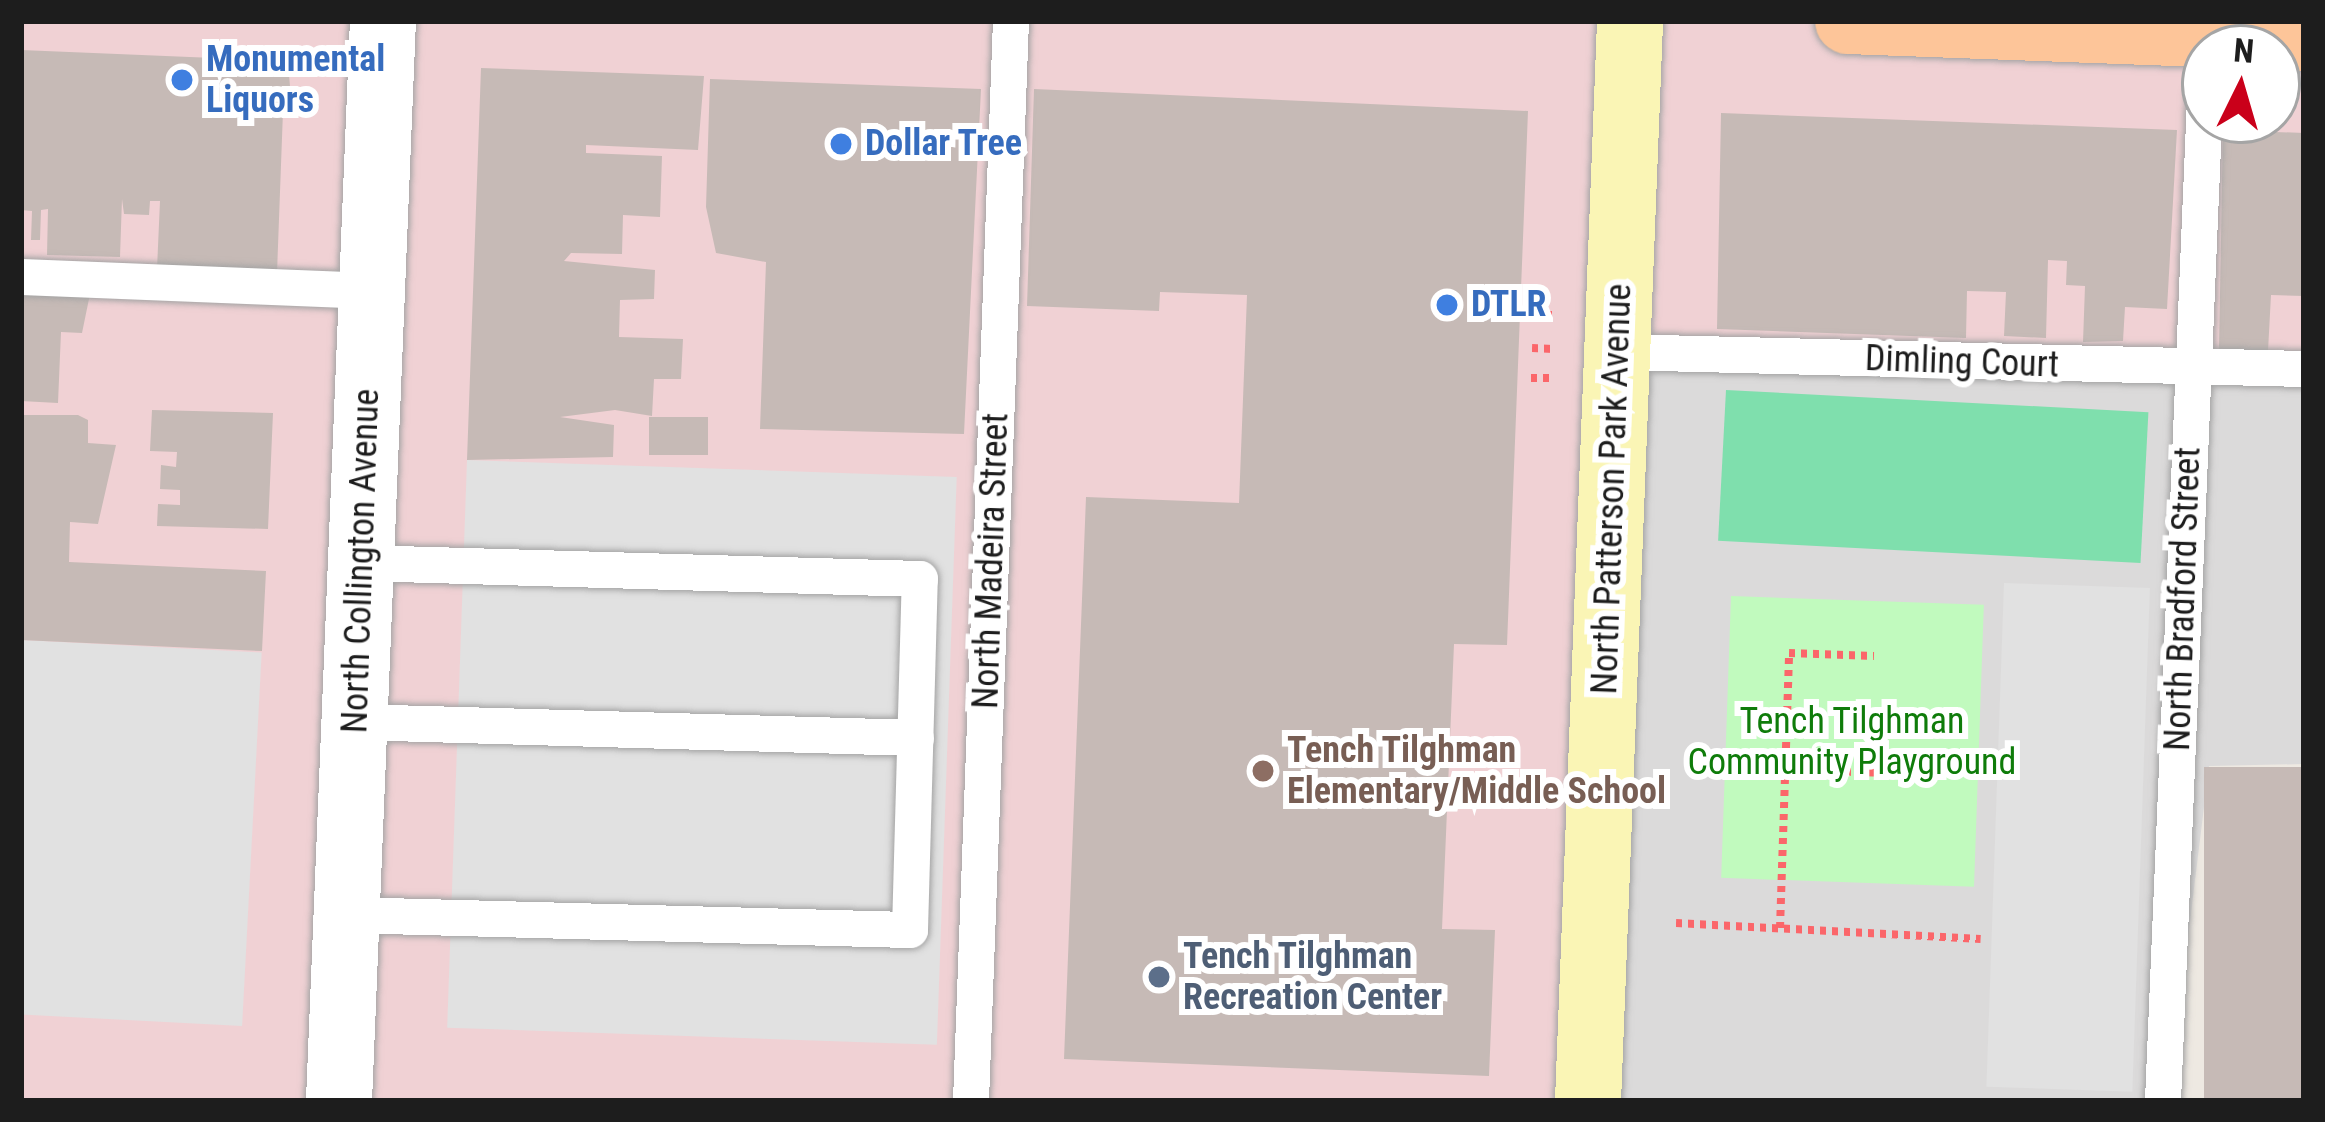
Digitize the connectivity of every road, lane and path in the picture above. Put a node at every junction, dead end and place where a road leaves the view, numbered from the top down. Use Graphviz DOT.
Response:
graph roads {
  1 [pos="383,21"];
  2 [pos="1011,21"];
  3 [pos="1630,21"];
  4 [pos="1848,21"];
  5 [pos="2181,48"];
  6 [pos="2203,144"];
  7 [pos="21,277"];
  8 [pos="373,291"];
  9 [pos="1618,352"];
  10 [pos="2193,363"];
  11 [pos="2304,369"];
  12 [pos="360,563"];
  13 [pos="1874,656"];
  14 [pos="355,722"];
  15 [pos="916,738"];
  16 [pos="1785,770"];
  17 [pos="1891,773"];
  18 [pos="347,915"];
  19 [pos="1676,923"];
  20 [pos="1780,928"];
  21 [pos="1981,939"];
  22 [pos="339,1101"];
  23 [pos="970,1101"];
  24 [pos="1588,1101"];
  25 [pos="2163,1101"];
  1 -- 8 [label="street, North Collington Avenue"];
  2 -- 23 [label="lane, North Madeira Street"];
  3 -- 9 [label="street, North Patterson Park Avenue"];
  4 -- 5 [label="main road"];
  6 -- 10 [label="lane, North Bradford Street"];
  7 -- 8 [label="lane"];
  8 -- 12 [label="street, North Collington Avenue"];
  9 -- 10 [label="lane, Dimling Court"];
  9 -- 24 [label="street, North Patterson Park Avenue"];
  10 -- 11 [label="lane, Dimling Court"];
  10 -- 25 [label="lane, North Bradford Street"];
  12 -- 14 [label="street, North Collington Avenue"];
  12 -- 15 [label="lane"];
  13 -- 16 [label="path"];
  14 -- 15 [label="lane"];
  14 -- 18 [label="street, North Collington Avenue"];
  15 -- 18 [label="lane"];
  16 -- 17 [label="path"];
  16 -- 20 [label="path"];
  18 -- 22 [label="street, North Collington Avenue"];
  19 -- 20 [label="path"];
  20 -- 21 [label="path"];
}
